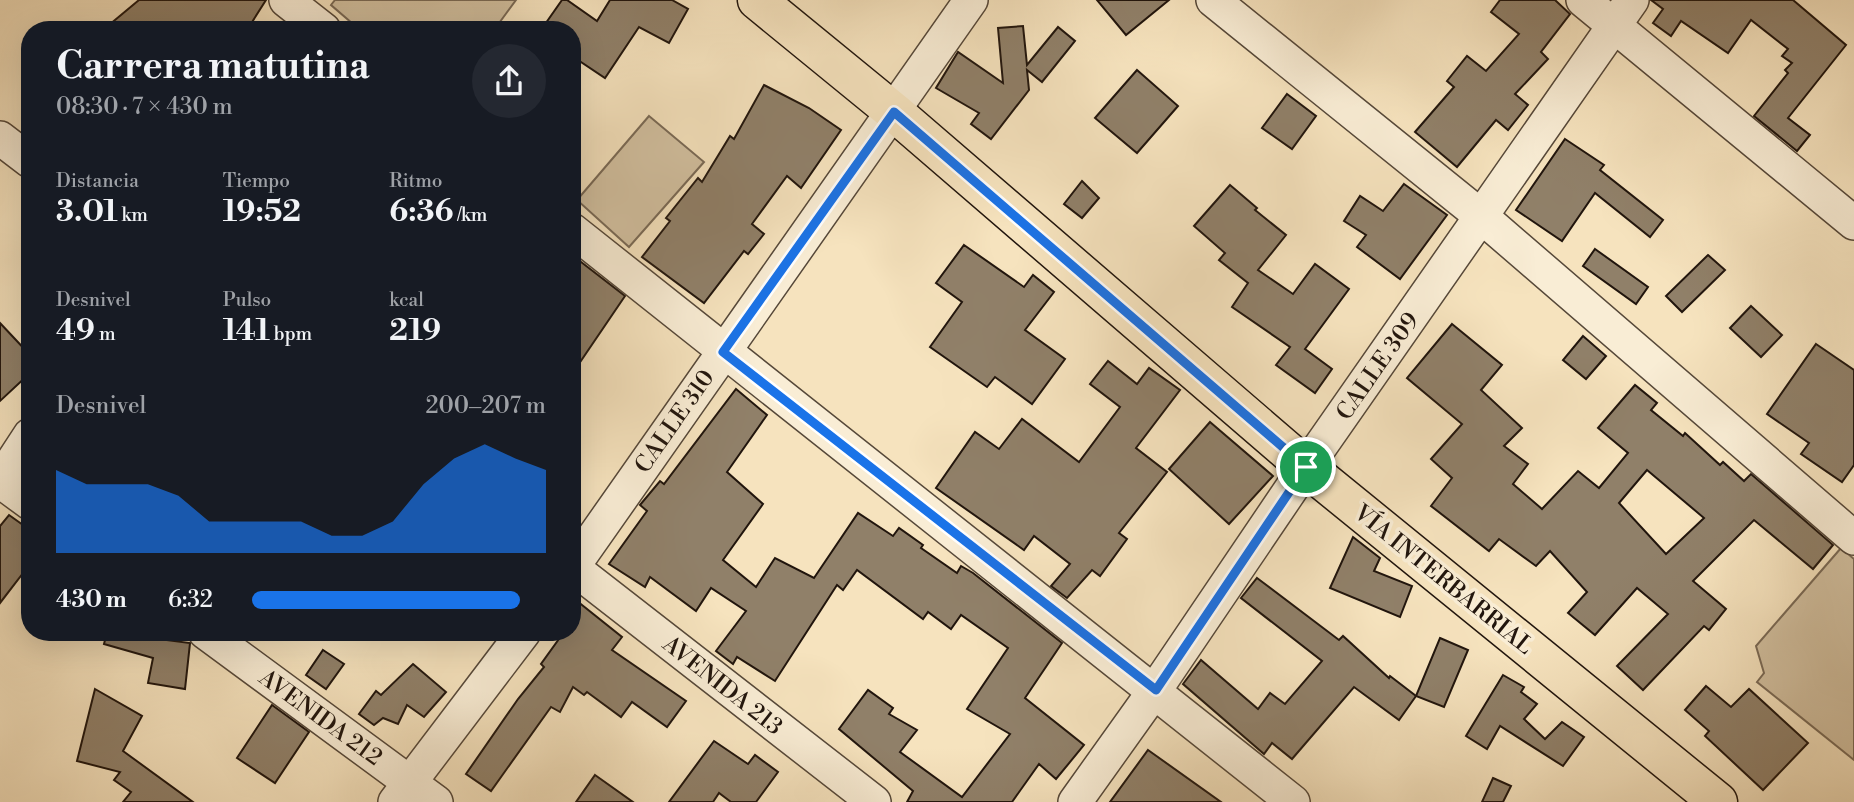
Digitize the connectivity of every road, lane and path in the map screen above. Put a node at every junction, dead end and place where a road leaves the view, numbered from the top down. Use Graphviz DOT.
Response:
graph roads {
  1 [pos="757,0"];
  2 [pos="971,0"];
  3 [pos="1213,0"];
  4 [pos="1583,0"];
  5 [pos="1623,13"];
  6 [pos="894,112"];
  7 [pos="0,138"];
  8 [pos="21,154"];
  9 [pos="1482,217"];
  10 [pos="1854,223"];
  11 [pos="581,237"];
  12 [pos="723,352"];
  13 [pos="21,449"];
  14 [pos="1306,467"];
  15 [pos="0,481"];
  16 [pos="21,496"];
  17 [pos="1854,538"];
  18 [pos="581,555"];
  19 [pos="581,575"];
  20 [pos="216,641"];
  21 [pos="517,641"];
  22 [pos="1156,690"];
  23 [pos="403,792"];
  24 [pos="436,802"];
  25 [pos="874,802"];
  26 [pos="1075,802"];
  27 [pos="1293,802"];
  28 [pos="1718,802"];
  1 -- 6 [label="main road, VÍA INTERBARRIAL"];
  2 -- 6 [label="street, CALLE 310"];
  3 -- 9 [label="street"];
  4 -- 5 [label="street"];
  5 -- 9 [label="street, CALLE 309"];
  5 -- 10 [label="street"];
  6 -- 12 [label="street, CALLE 310"];
  6 -- 14 [label="main road, VÍA INTERBARRIAL"];
  7 -- 8 [label="street"];
  9 -- 14 [label="street, CALLE 309"];
  9 -- 17 [label="street"];
  11 -- 12 [label="street"];
  12 -- 18 [label="street, CALLE 310"];
  12 -- 22 [label="street"];
  13 -- 15 [label="street"];
  14 -- 22 [label="street, CALLE 309"];
  14 -- 28 [label="main road, VÍA INTERBARRIAL"];
  15 -- 16 [label="street"];
  19 -- 25 [label="street, AVENIDA 213"];
  20 -- 23 [label="street, AVENIDA 212"];
  21 -- 23 [label="street"];
  22 -- 26 [label="street, CALLE 309"];
  22 -- 27 [label="street"];
  23 -- 24 [label="street, AVENIDA 212"];
}
